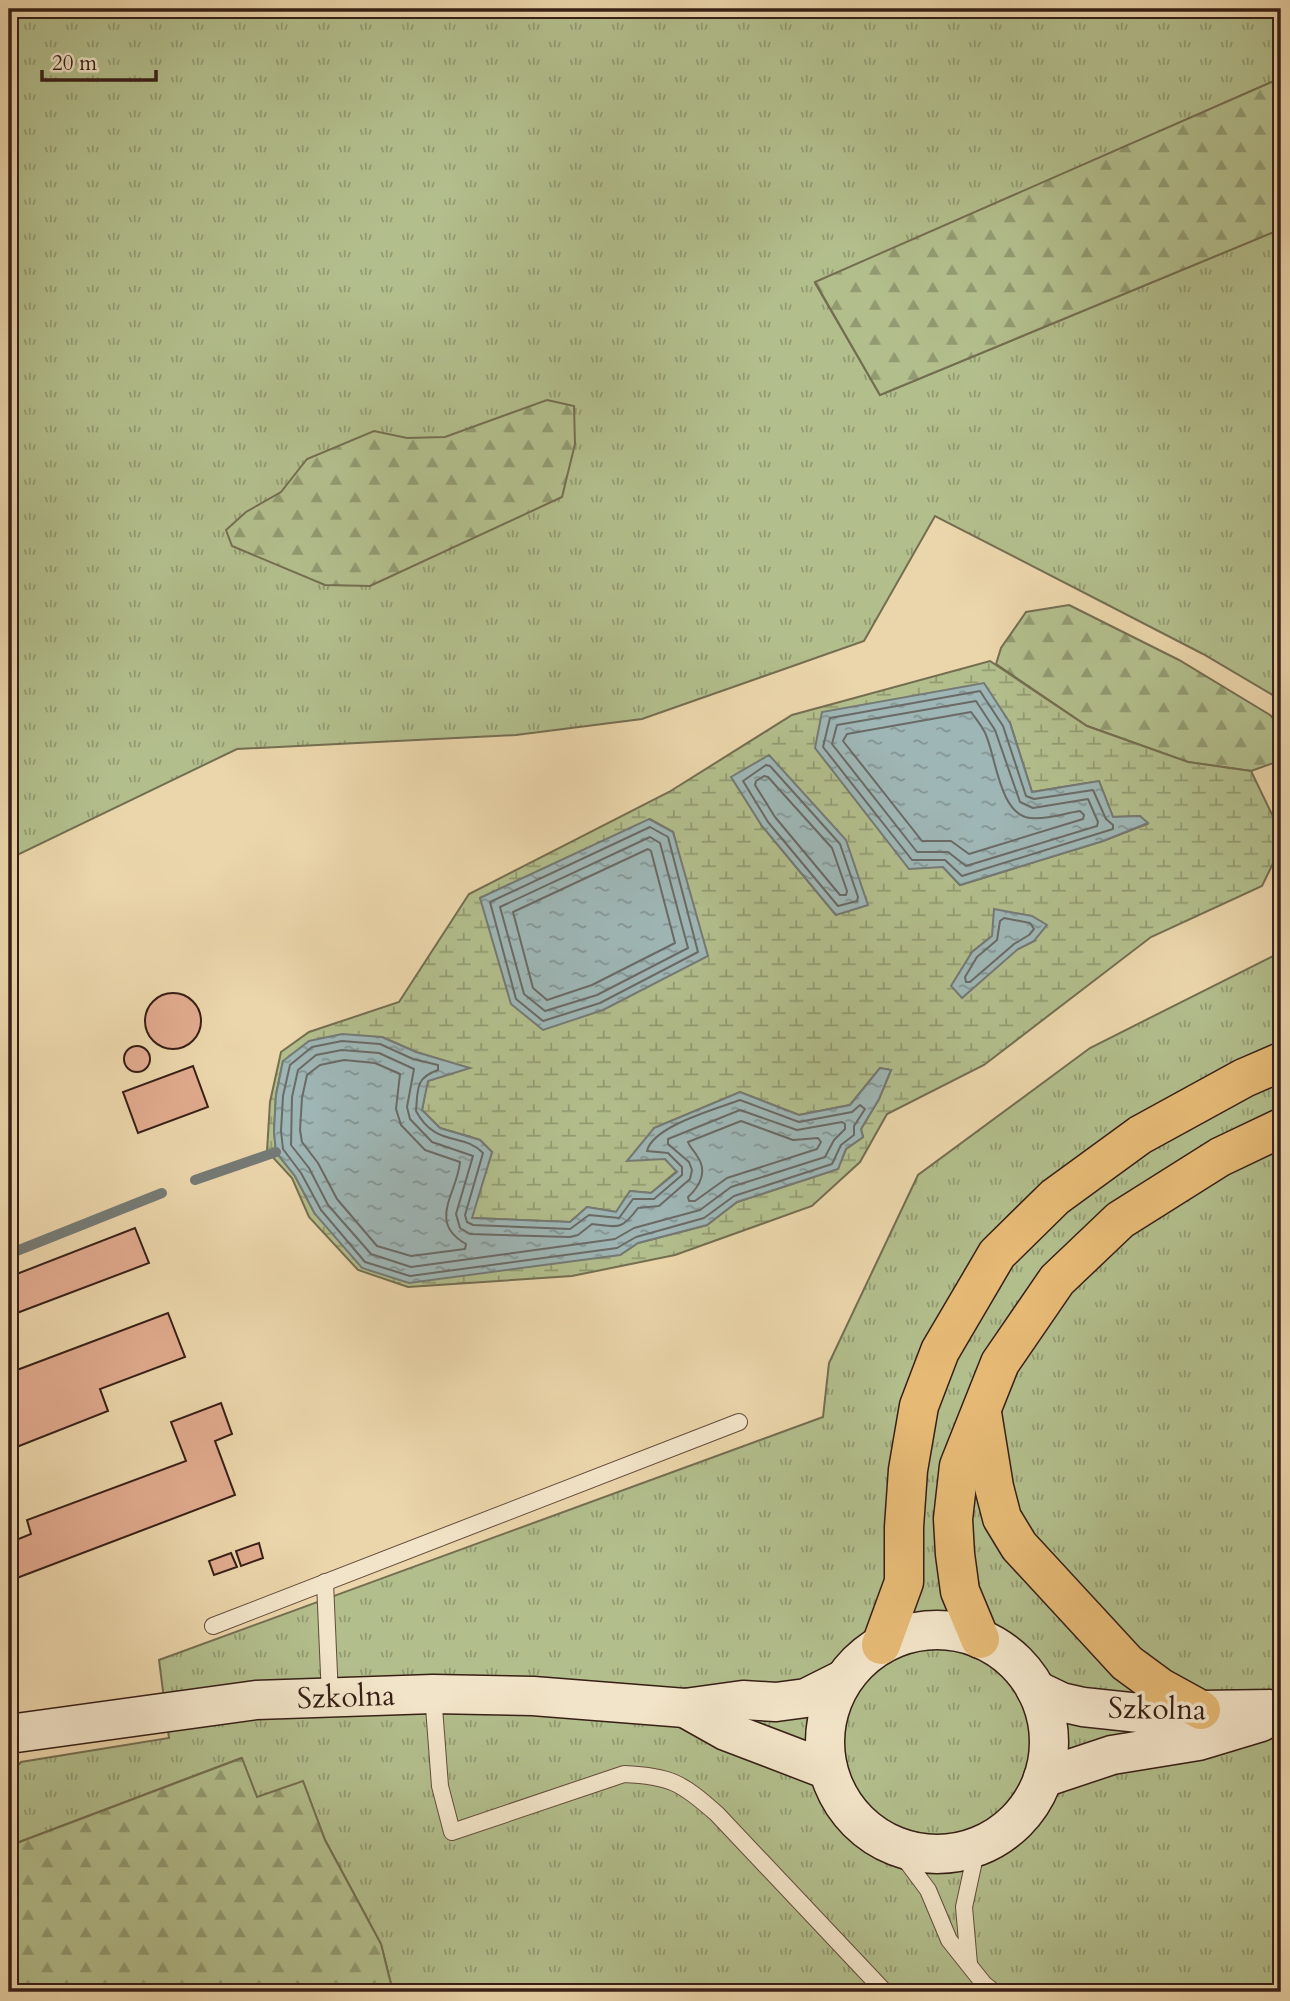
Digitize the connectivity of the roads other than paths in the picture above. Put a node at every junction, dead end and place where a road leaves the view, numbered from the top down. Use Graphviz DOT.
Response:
graph roads {
  1 [pos="1281,1062"];
  2 [pos="1281,1128"];
  3 [pos="982,1413"];
  4 [pos="739,1422"];
  5 [pos="325,1582"];
  6 [pos="213,1626"];
  7 [pos="980,1639"];
  8 [pos="881,1644"];
  9 [pos="844,1679"];
  10 [pos="1036,1690"];
  11 [pos="433,1694"];
  12 [pos="330,1697"];
  13 [pos="685,1708"];
  14 [pos="1281,1709"];
  15 [pos="1201,1710"];
  16 [pos="1281,1715"];
  17 [pos="9,1734"];
  18 [pos="828,1770"];
  19 [pos="1043,1778"];
  20 [pos="896,1847"];
  21 [pos="977,1847"];
  22 [pos="969,1964"];
  23 [pos="886,1992"];
  24 [pos="994,1992"];
  1 -- 8 [label="highway"];
  2 -- 3 [label="highway"];
  3 -- 7 [label="highway"];
  3 -- 15 [label="highway"];
  4 -- 5 [label="lane"];
  5 -- 6 [label="lane"];
  5 -- 12 [label="lane"];
  7 -- 8 [label="street, Szkolna"];
  7 -- 10 [label="street, Szkolna"];
  8 -- 9 [label="street, Szkolna"];
  9 -- 13 [label="street, Szkolna"];
  9 -- 18 [label="street, Szkolna"];
  10 -- 15 [label="street, Szkolna"];
  10 -- 19 [label="street, Szkolna"];
  11 -- 12 [label="street, Szkolna"];
  11 -- 13 [label="street, Szkolna"];
  11 -- 23 [label="lane"];
  12 -- 17 [label="street, Szkolna"];
  13 -- 18 [label="street, Szkolna"];
  14 -- 15 [label="street, Szkolna"];
  16 -- 19 [label="street, Szkolna"];
  18 -- 20 [label="street, Szkolna"];
  19 -- 21 [label="street, Szkolna"];
  20 -- 21 [label="street, Szkolna"];
  20 -- 22 [label="lane"];
  21 -- 22 [label="lane"];
  22 -- 24 [label="lane"];
}
